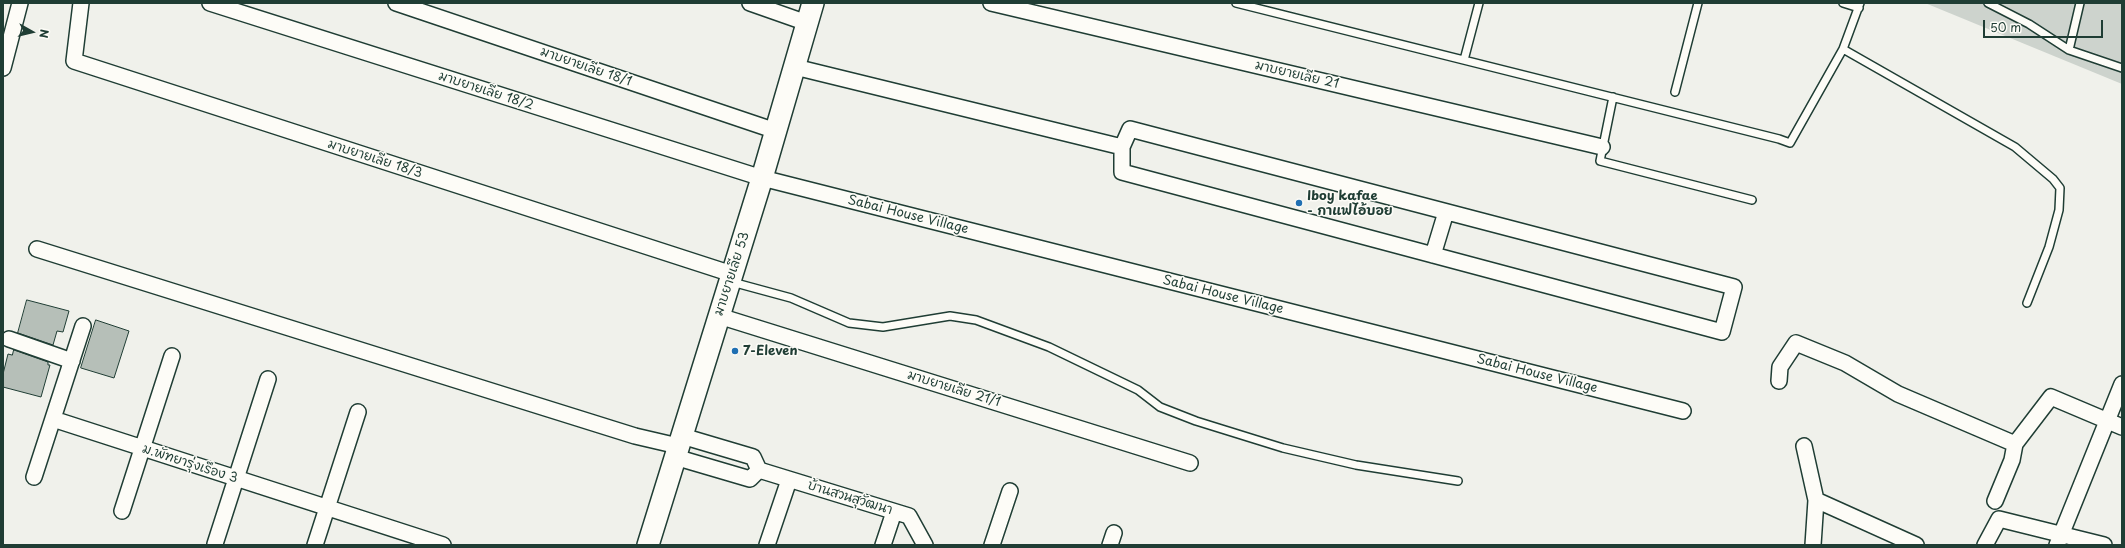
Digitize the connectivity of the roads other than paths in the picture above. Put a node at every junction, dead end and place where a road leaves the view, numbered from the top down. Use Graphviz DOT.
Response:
graph roads {
  1 [pos="20,3"];
  2 [pos="81,3"];
  3 [pos="210,3"];
  4 [pos="396,3"];
  5 [pos="750,3"];
  6 [pos="813,3"];
  7 [pos="991,3"];
  8 [pos="1236,3"];
  9 [pos="1479,3"];
  10 [pos="1698,3"];
  11 [pos="1843,3"];
  12 [pos="2080,3"];
  13 [pos="1993,4"];
  14 [pos="1860,6"];
  15 [pos="807,23"];
  16 [pos="1843,49"];
  17 [pos="5,50"];
  18 [pos="2069,50"];
  19 [pos="1464,60"];
  20 [pos="795,67"];
  21 [pos="3,68"];
  22 [pos="2122,68"];
  23 [pos="1675,92"];
  24 [pos="1613,97"];
  25 [pos="776,131"];
  26 [pos="1122,146"];
  27 [pos="1602,147"];
  28 [pos="762,178"];
  29 [pos="1752,200"];
  30 [pos="1446,212"];
  31 [pos="37,249"];
  32 [pos="1433,255"];
  33 [pos="731,278"];
  34 [pos="2026,302"];
  35 [pos="718,316"];
  36 [pos="83,326"];
  37 [pos="9,340"];
  38 [pos="172,356"];
  39 [pos="72,361"];
  40 [pos="268,379"];
  41 [pos="1779,381"];
  42 [pos="2122,384"];
  43 [pos="1683,411"];
  44 [pos="358,412"];
  45 [pos="53,419"];
  46 [pos="2107,420"];
  47 [pos="2122,427"];
  48 [pos="2015,444"];
  49 [pos="679,446"];
  50 [pos="1804,446"];
  51 [pos="142,448"];
  52 [pos="1190,463"];
  53 [pos="760,470"];
  54 [pos="34,477"];
  55 [pos="236,478"];
  56 [pos="789,480"];
  57 [pos="1458,481"];
  58 [pos="1010,491"];
  59 [pos="1816,500"];
  60 [pos="1995,501"];
  61 [pos="327,508"];
  62 [pos="122,511"];
  63 [pos="894,512"];
  64 [pos="2059,540"];
  65 [pos="215,544"];
  66 [pos="315,545"];
  67 [pos="443,545"];
  68 [pos="648,545"];
  69 [pos="767,545"];
  70 [pos="883,545"];
  71 [pos="925,545"];
  72 [pos="992,545"];
  73 [pos="1814,545"];
  74 [pos="1916,545"];
  75 [pos="1985,545"];
  76 [pos="2104,545"];
  1 -- 17 [label="street"];
  2 -- 33 [label="street, มาบยายเลีย 18/3"];
  3 -- 28 [label="street, มาบยายเลีย 18/2"];
  4 -- 25 [label="street, มาบยายเลีย 18/1"];
  5 -- 15 [label="street"];
  6 -- 15 [label="street, มาบยายเลีย 53"];
  7 -- 27 [label="street, มาบยายเลีย 21"];
  8 -- 19 [label="lane"];
  9 -- 19 [label="lane"];
  10 -- 23 [label="lane"];
  11 -- 14 [label="lane"];
  12 -- 18 [label="lane"];
  13 -- 18 [label="lane"];
  14 -- 16 [label="lane"];
  15 -- 20 [label="street, มาบยายเลีย 53"];
  16 -- 24 [label="lane"];
  16 -- 34 [label="lane"];
  17 -- 21 [label="street"];
  18 -- 22 [label="lane"];
  19 -- 24 [label="lane"];
  20 -- 25 [label="street, มาบยายเลีย 53"];
  20 -- 26 [label="street"];
  24 -- 27 [label="lane"];
  25 -- 28 [label="street, มาบยายเลีย 53"];
  26 -- 30 [label="street"];
  26 -- 32 [label="street"];
  27 -- 29 [label="lane"];
  28 -- 33 [label="street, มาบยายเลีย 53"];
  28 -- 43 [label="street, Sabai House Village"];
  30 -- 32 [label="street"];
  30 -- 32 [label="street"];
  31 -- 49 [label="street"];
  33 -- 35 [label="street, มาบยายเลีย 53"];
  33 -- 57 [label="lane"];
  35 -- 49 [label="street, มาบยายเลีย 53"];
  35 -- 52 [label="street, มาบยายเลีย 21/1"];
  36 -- 39 [label="street"];
  37 -- 39 [label="street"];
  38 -- 51 [label="street"];
  39 -- 45 [label="street"];
  40 -- 55 [label="street"];
  41 -- 48 [label="street"];
  42 -- 46 [label="street"];
  44 -- 61 [label="street"];
  45 -- 51 [label="street, ม.พัทยารุ่งเรือง 3"];
  45 -- 54 [label="street"];
  46 -- 47 [label="street"];
  46 -- 48 [label="street"];
  46 -- 64 [label="street"];
  48 -- 60 [label="street"];
  49 -- 53 [label="street"];
  49 -- 53 [label="street"];
  49 -- 68 [label="street, มาบยายเลีย 53"];
  50 -- 59 [label="street"];
  51 -- 55 [label="street, ม.พัทยารุ่งเรือง 3"];
  51 -- 62 [label="street"];
  53 -- 56 [label="street, บ้านสวนสุวัฒนา"];
  55 -- 61 [label="street, ม.พัทยารุ่งเรือง 3"];
  55 -- 65 [label="street"];
  56 -- 63 [label="street, บ้านสวนสุวัฒนา"];
  56 -- 69 [label="street"];
  58 -- 72 [label="street"];
  59 -- 73 [label="street"];
  59 -- 74 [label="street"];
  61 -- 66 [label="street"];
  61 -- 67 [label="street, ม.พัทยารุ่งเรือง 3"];
  63 -- 70 [label="street"];
  63 -- 71 [label="street, บ้านสวนสุวัฒนา"];
  64 -- 75 [label="street"];
  64 -- 76 [label="street"];
}
